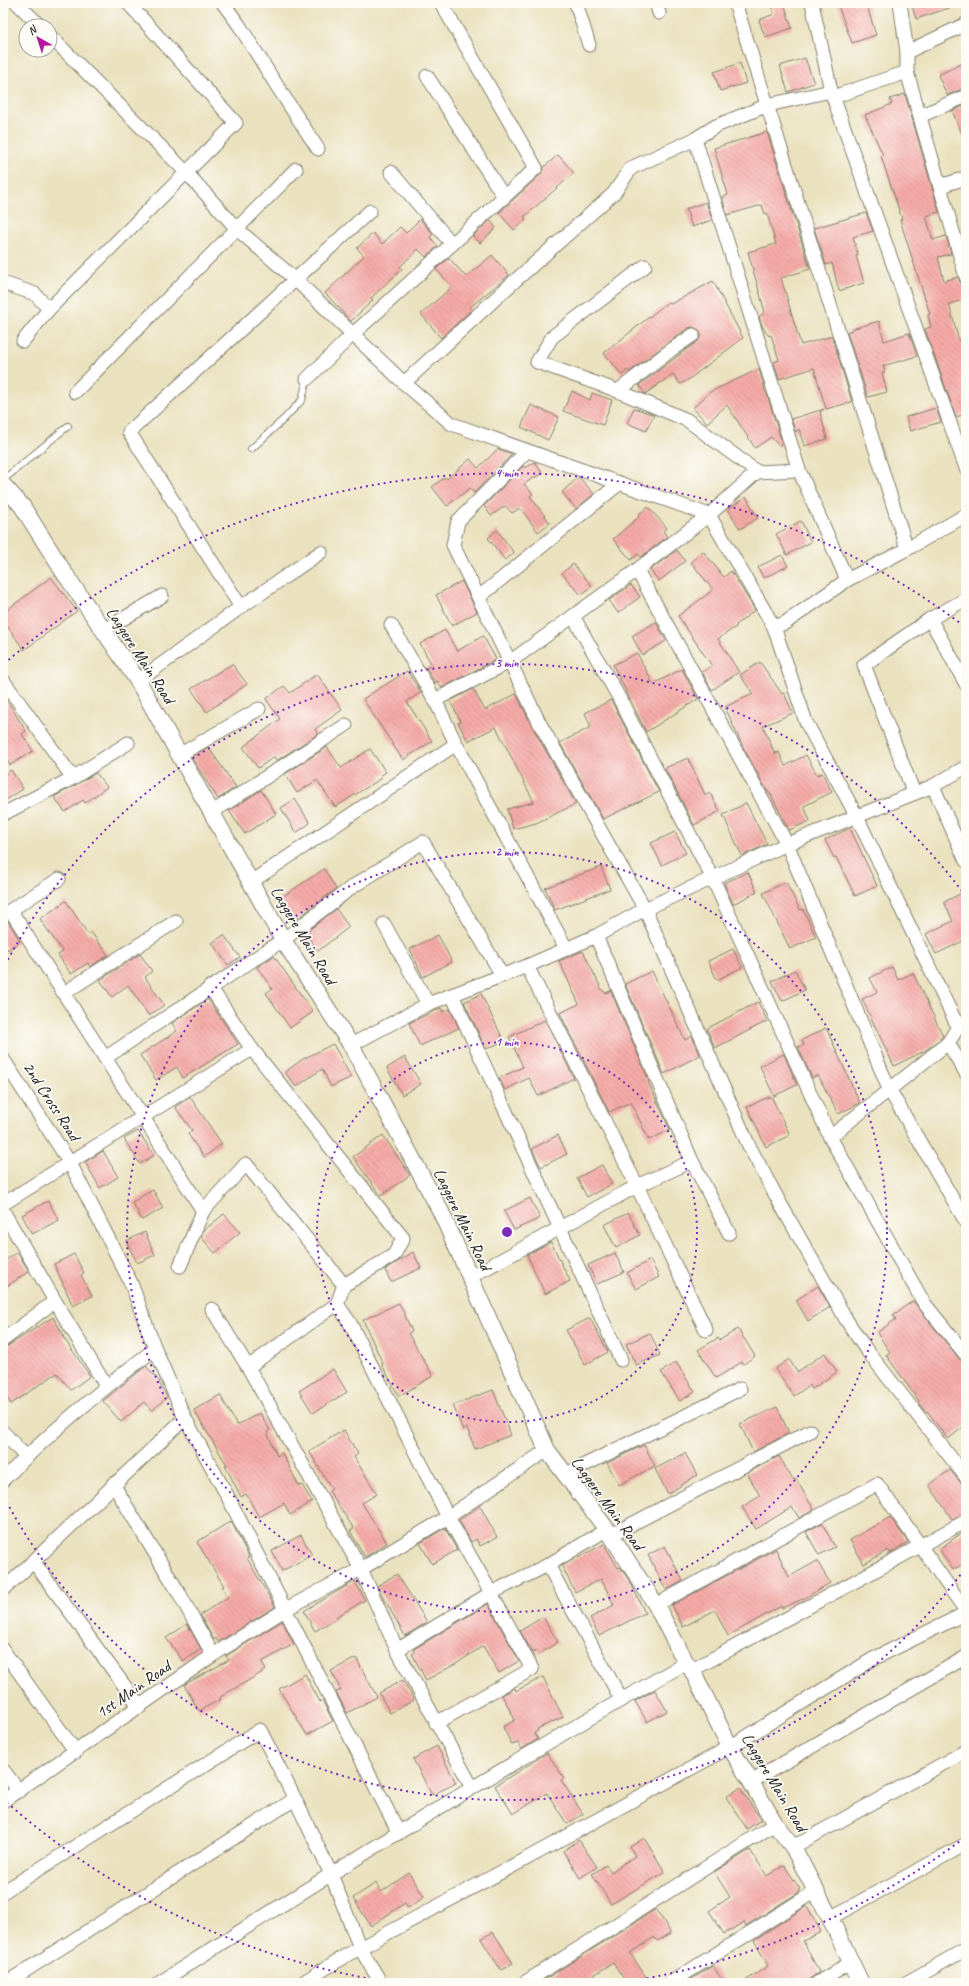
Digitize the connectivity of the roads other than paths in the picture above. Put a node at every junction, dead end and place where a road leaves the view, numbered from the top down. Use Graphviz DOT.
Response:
graph roads {
  1 [pos="17,3"];
  2 [pos="128,3"];
  3 [pos="223,3"];
  4 [pos="441,3"];
  5 [pos="576,3"];
  6 [pos="735,3"];
  7 [pos="812,3"];
  8 [pos="900,3"];
  9 [pos="32,18"];
  10 [pos="966,24"];
  11 [pos="58,44"];
  12 [pos="589,45"];
  13 [pos="907,52"];
  14 [pos="907,72"];
  15 [pos="427,76"];
  16 [pos="832,94"];
  17 [pos="966,96"];
  18 [pos="768,105"];
  19 [pos="920,116"];
  20 [pos="695,139"];
  21 [pos="318,149"];
  22 [pos="296,169"];
  23 [pos="186,172"];
  24 [pos="392,172"];
  25 [pos="966,178"];
  26 [pos="940,186"];
  27 [pos="504,197"];
  28 [pos="370,211"];
  29 [pos="237,229"];
  30 [pos="452,244"];
  31 [pos="964,260"];
  32 [pos="645,266"];
  33 [pos="966,277"];
  34 [pos="296,280"];
  35 [pos="3,283"];
  36 [pos="49,309"];
  37 [pos="353,334"];
  38 [pos="693,335"];
  39 [pos="23,340"];
  40 [pos="307,380"];
  41 [pos="404,383"];
  42 [pos="618,391"];
  43 [pos="75,392"];
  44 [pos="68,426"];
  45 [pos="251,449"];
  46 [pos="527,451"];
  47 [pos="966,468"];
  48 [pos="799,470"];
  49 [pos="757,472"];
  50 [pos="3,480"];
  51 [pos="620,483"];
  52 [pos="3,485"];
  53 [pos="709,515"];
  54 [pos="966,515"];
  55 [pos="907,549"];
  56 [pos="321,552"];
  57 [pos="637,570"];
  58 [pos="847,580"];
  59 [pos="162,596"];
  60 [pos="479,597"];
  61 [pos="966,599"];
  62 [pos="241,607"];
  63 [pos="573,616"];
  64 [pos="930,619"];
  65 [pos="392,625"];
  66 [pos="774,627"];
  67 [pos="104,630"];
  68 [pos="511,661"];
  69 [pos="3,680"];
  70 [pos="138,681"];
  71 [pos="966,684"];
  72 [pos="435,700"];
  73 [pos="259,709"];
  74 [pos="346,725"];
  75 [pos="128,743"];
  76 [pos="456,744"];
  77 [pos="179,755"];
  78 [pos="966,767"];
  79 [pos="73,778"];
  80 [pos="932,786"];
  81 [pos="914,792"];
  82 [pos="211,813"];
  83 [pos="3,814"];
  84 [pos="856,815"];
  85 [pos="787,844"];
  86 [pos="966,861"];
  87 [pos="59,879"];
  88 [pos="713,879"];
  89 [pos="251,882"];
  90 [pos="645,909"];
  91 [pos="7,913"];
  92 [pos="176,921"];
  93 [pos="384,924"];
  94 [pos="596,936"];
  95 [pos="282,940"];
  96 [pos="566,948"];
  97 [pos="527,966"];
  98 [pos="502,975"];
  99 [pos="210,987"];
  100 [pos="64,993"];
  101 [pos="452,995"];
  102 [pos="428,1004"];
  103 [pos="962,1024"];
  104 [pos="948,1043"];
  105 [pos="351,1044"];
  106 [pos="252,1049"];
  107 [pos="105,1058"];
  108 [pos="3,1059"];
  109 [pos="966,1072"];
  110 [pos="890,1089"];
  111 [pos="143,1117"];
  112 [pos="830,1137"];
  113 [pos="692,1160"];
  114 [pos="70,1163"];
  115 [pos="638,1186"];
  116 [pos="3,1204"];
  117 [pos="3,1211"];
  118 [pos="203,1211"];
  119 [pos="966,1222"];
  120 [pos="560,1228"];
  121 [pos="729,1233"];
  122 [pos="180,1266"];
  123 [pos="470,1277"];
  124 [pos="344,1285"];
  125 [pos="55,1301"];
  126 [pos="337,1304"];
  127 [pos="212,1309"];
  128 [pos="706,1330"];
  129 [pos="3,1340"];
  130 [pos="155,1349"];
  131 [pos="966,1355"];
  132 [pos="621,1360"];
  133 [pos="248,1368"];
  134 [pos="106,1386"];
  135 [pos="740,1389"];
  136 [pos="185,1418"];
  137 [pos="810,1431"];
  138 [pos="3,1432"];
  139 [pos="547,1450"];
  140 [pos="26,1457"];
  141 [pos="564,1475"];
  142 [pos="966,1477"];
  143 [pos="3,1480"];
  144 [pos="113,1484"];
  145 [pos="448,1517"];
  146 [pos="966,1521"];
  147 [pos="608,1532"];
  148 [pos="921,1547"];
  149 [pos="33,1561"];
  150 [pos="548,1565"];
  151 [pos="361,1569"];
  152 [pos="3,1590"];
  153 [pos="491,1593"];
  154 [pos="656,1605"];
  155 [pos="286,1609"];
  156 [pos="966,1612"];
  157 [pos="3,1650"];
  158 [pos="398,1650"];
  159 [pos="213,1655"];
  160 [pos="966,1657"];
  161 [pos="689,1666"];
  162 [pos="621,1699"];
  163 [pos="140,1707"];
  164 [pos="436,1723"];
  165 [pos="730,1747"];
  166 [pos="966,1751"];
  167 [pos="76,1752"];
  168 [pos="3,1770"];
  169 [pos="750,1782"];
  170 [pos="472,1787"];
  171 [pos="19,1790"];
  172 [pos="295,1799"];
  173 [pos="3,1801"];
  174 [pos="775,1824"];
  175 [pos="399,1833"];
  176 [pos="966,1844"];
  177 [pos="793,1847"];
  178 [pos="331,1874"];
  179 [pos="816,1891"];
  180 [pos="3,1892"];
  181 [pos="830,1918"];
  182 [pos="360,1948"];
  183 [pos="966,1949"];
  184 [pos="852,1962"];
  185 [pos="9,1981"];
  186 [pos="159,1983"];
  187 [pos="302,1983"];
  188 [pos="381,1983"];
  189 [pos="524,1983"];
  190 [pos="670,1983"];
  191 [pos="817,1983"];
  192 [pos="861,1983"];
  193 [pos="906,1983"];
  1 -- 9 [label="street"];
  2 -- 23 [label="street"];
  3 -- 21 [label="street"];
  4 -- 27 [label="street"];
  5 -- 12 [label="street"];
  6 -- 18 [label="street"];
  7 -- 16 [label="street"];
  8 -- 13 [label="street"];
  10 -- 13 [label="street"];
  11 -- 23 [label="street"];
  13 -- 14 [label="street"];
  14 -- 16 [label="street"];
  14 -- 19 [label="street"];
  15 -- 27 [label="street"];
  16 -- 18 [label="street"];
  16 -- 47 [label="street"];
  17 -- 19 [label="street"];
  18 -- 20 [label="street"];
  18 -- 55 [label="street"];
  19 -- 26 [label="street"];
  20 -- 41 [label="street"];
  20 -- 48 [label="street"];
  22 -- 29 [label="street"];
  23 -- 29 [label="street"];
  23 -- 36 [label="street"];
  24 -- 30 [label="street"];
  25 -- 26 [label="street"];
  26 -- 31 [label="street"];
  27 -- 30 [label="street"];
  28 -- 34 [label="street"];
  29 -- 34 [label="street"];
  29 -- 43 [label="street"];
  30 -- 37 [label="street"];
  31 -- 33 [label="street"];
  32 -- 42 [label="street"];
  34 -- 37 [label="street"];
  34 -- 62 [label="street"];
  35 -- 36 [label="street"];
  36 -- 39 [label="street"];
  37 -- 40 [label="street"];
  37 -- 41 [label="street"];
  38 -- 42 [label="street"];
  40 -- 45 [label="lane"];
  41 -- 46 [label="street"];
  42 -- 49 [label="street"];
  44 -- 50 [label="lane"];
  46 -- 51 [label="street"];
  46 -- 60 [label="street"];
  48 -- 49 [label="street"];
  48 -- 58 [label="street"];
  49 -- 53 [label="street"];
  51 -- 53 [label="street"];
  51 -- 60 [label="street"];
  52 -- 67 [label="street, Laggere Main Road"];
  53 -- 57 [label="street"];
  53 -- 66 [label="street"];
  54 -- 55 [label="street"];
  55 -- 58 [label="street"];
  56 -- 62 [label="street"];
  57 -- 63 [label="street"];
  57 -- 85 [label="street"];
  58 -- 66 [label="street"];
  59 -- 67 [label="street"];
  60 -- 68 [label="street"];
  61 -- 64 [label="street"];
  62 -- 70 [label="street"];
  63 -- 68 [label="street"];
  63 -- 88 [label="street"];
  64 -- 71 [label="street"];
  64 -- 81 [label="street"];
  65 -- 72 [label="street"];
  66 -- 84 [label="street"];
  67 -- 70 [label="street, Laggere Main Road"];
  68 -- 72 [label="street"];
  68 -- 90 [label="street"];
  69 -- 79 [label="street"];
  70 -- 77 [label="street, Laggere Main Road"];
  72 -- 76 [label="street"];
  73 -- 77 [label="street"];
  74 -- 82 [label="street"];
  75 -- 79 [label="street"];
  76 -- 89 [label="street"];
  76 -- 96 [label="street"];
  77 -- 82 [label="street, Laggere Main Road"];
  78 -- 80 [label="street"];
  79 -- 83 [label="street"];
  80 -- 81 [label="street"];
  80 -- 86 [label="street"];
  81 -- 84 [label="street"];
  82 -- 89 [label="street, Laggere Main Road"];
  84 -- 85 [label="street"];
  84 -- 103 [label="street"];
  85 -- 88 [label="street"];
  85 -- 110 [label="street"];
  87 -- 91 [label="street"];
  88 -- 90 [label="street"];
  88 -- 112 [label="street"];
  89 -- 95 [label="street, Laggere Main Road"];
  90 -- 94 [label="street"];
  90 -- 142 [label="street"];
  91 -- 100 [label="street"];
  92 -- 100 [label="street"];
  93 -- 102 [label="street"];
  94 -- 96 [label="street"];
  94 -- 113 [label="street"];
  95 -- 98 [label="street"];
  95 -- 99 [label="street"];
  95 -- 105 [label="street, Laggere Main Road"];
  96 -- 97 [label="street"];
  97 -- 98 [label="street"];
  97 -- 115 [label="street"];
  98 -- 101 [label="street"];
  99 -- 106 [label="street"];
  99 -- 107 [label="street"];
  100 -- 107 [label="street"];
  101 -- 102 [label="street"];
  101 -- 120 [label="street"];
  102 -- 105 [label="street"];
  103 -- 104 [label="street"];
  104 -- 109 [label="street"];
  104 -- 110 [label="street"];
  105 -- 123 [label="street, Laggere Main Road"];
  106 -- 111 [label="street"];
  106 -- 124 [label="street"];
  107 -- 111 [label="street"];
  108 -- 114 [label="street, 2nd Cross Road"];
  110 -- 112 [label="street"];
  110 -- 119 [label="street"];
  111 -- 114 [label="street"];
  111 -- 118 [label="street"];
  112 -- 131 [label="street"];
  113 -- 115 [label="street"];
  113 -- 121 [label="street"];
  114 -- 116 [label="street"];
  114 -- 130 [label="street, 2nd Cross Road"];
  115 -- 120 [label="street"];
  115 -- 128 [label="street"];
  117 -- 125 [label="street"];
  118 -- 122 [label="street"];
  118 -- 124 [label="street"];
  120 -- 123 [label="street"];
  120 -- 132 [label="street"];
  123 -- 139 [label="street, Laggere Main Road"];
  124 -- 126 [label="street"];
  125 -- 129 [label="street"];
  125 -- 134 [label="street"];
  126 -- 133 [label="street"];
  126 -- 145 [label="street"];
  127 -- 133 [label="street"];
  130 -- 134 [label="street"];
  130 -- 136 [label="street, 2nd Cross Road"];
  133 -- 151 [label="street"];
  134 -- 140 [label="street"];
  135 -- 141 [label="street"];
  136 -- 144 [label="street"];
  136 -- 155 [label="street, 2nd Cross Road"];
  137 -- 147 [label="street"];
  138 -- 140 [label="street"];
  139 -- 141 [label="street, Laggere Main Road"];
  139 -- 145 [label="street, 1st Main Road"];
  140 -- 143 [label="street"];
  141 -- 147 [label="street, Laggere Main Road"];
  144 -- 149 [label="street"];
  144 -- 159 [label="street"];
  145 -- 151 [label="street, 1st Main Road"];
  145 -- 153 [label="street"];
  146 -- 148 [label="street"];
  147 -- 150 [label="street"];
  147 -- 154 [label="street, Laggere Main Road"];
  148 -- 154 [label="street"];
  148 -- 156 [label="street"];
  148 -- 161 [label="street"];
  149 -- 152 [label="street"];
  149 -- 163 [label="street"];
  150 -- 153 [label="street"];
  150 -- 162 [label="street"];
  151 -- 155 [label="street, 1st Main Road"];
  151 -- 158 [label="street"];
  153 -- 158 [label="street"];
  153 -- 164 [label="street"];
  154 -- 161 [label="street, Laggere Main Road"];
  155 -- 159 [label="street, 1st Main Road"];
  155 -- 175 [label="street, 2nd Cross Road"];
  156 -- 165 [label="street"];
  157 -- 167 [label="street"];
  158 -- 164 [label="street"];
  159 -- 163 [label="street, 1st Main Road"];
  160 -- 169 [label="street"];
  161 -- 162 [label="street"];
  161 -- 165 [label="street, Laggere Main Road"];
  162 -- 170 [label="street"];
  163 -- 167 [label="street, 1st Main Road"];
  164 -- 170 [label="street"];
  165 -- 169 [label="street, Laggere Main Road"];
  165 -- 182 [label="street"];
  166 -- 177 [label="street"];
  167 -- 171 [label="street, 1st Main Road"];
  168 -- 171 [label="street"];
  169 -- 174 [label="street, Laggere Main Road"];
  170 -- 175 [label="street"];
  171 -- 173 [label="street, 1st Main Road"];
  172 -- 178 [label="street"];
  172 -- 180 [label="street"];
  172 -- 185 [label="street"];
  174 -- 177 [label="street, Laggere Main Road"];
  174 -- 189 [label="street"];
  175 -- 178 [label="street"];
  176 -- 181 [label="street"];
  177 -- 179 [label="street, Laggere Main Road"];
  178 -- 182 [label="street"];
  178 -- 186 [label="street"];
  179 -- 181 [label="street, Laggere Main Road"];
  179 -- 190 [label="street"];
  181 -- 184 [label="street, Laggere Main Road"];
  182 -- 187 [label="street"];
  182 -- 188 [label="street"];
  183 -- 193 [label="street"];
  184 -- 191 [label="street"];
  184 -- 192 [label="street, Laggere Main Road"];
}
